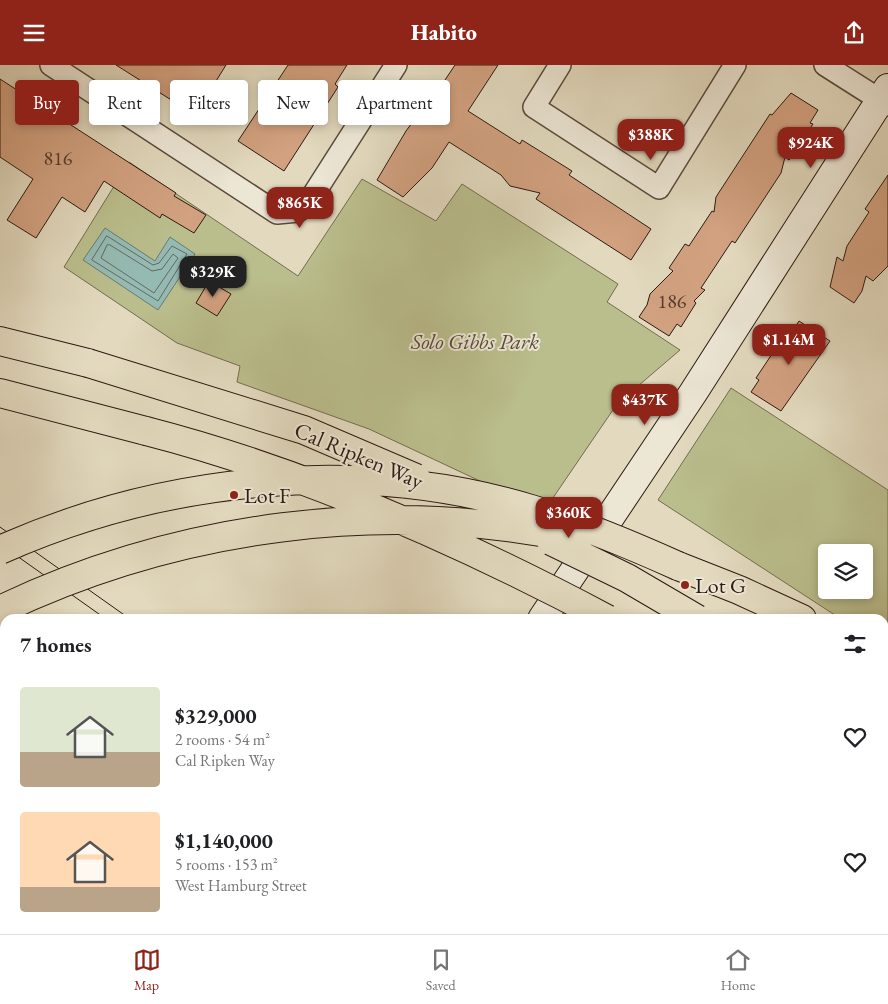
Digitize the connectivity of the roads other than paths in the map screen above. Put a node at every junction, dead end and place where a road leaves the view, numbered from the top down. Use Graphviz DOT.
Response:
graph roads {
  1 [pos="51,65"];
  2 [pos="396,65"];
  3 [pos="560,65"];
  4 [pos="736,65"];
  5 [pos="825,65"];
  6 [pos="885,98"];
  7 [pos="0,341"];
  8 [pos="0,393"];
  9 [pos="0,550"];
  10 [pos="678,566"];
  11 [pos="0,610"];
  12 [pos="545,614"];
  13 [pos="597,614"];
  14 [pos="688,614"];
  15 [pos="792,614"];
  1 -- 2 [label="street"];
  3 -- 4 [label="street"];
  5 -- 6 [label="street"];
  6 -- 12 [label="street"];
  7 -- 14 [label="highway, Cal Ripken Way, bridge"];
  8 -- 13 [label="highway, Cal Ripken Way, bridge"];
  9 -- 10 [label="highway, bridge"];
  10 -- 11 [label="highway, bridge"];
  10 -- 15 [label="highway"];
}
